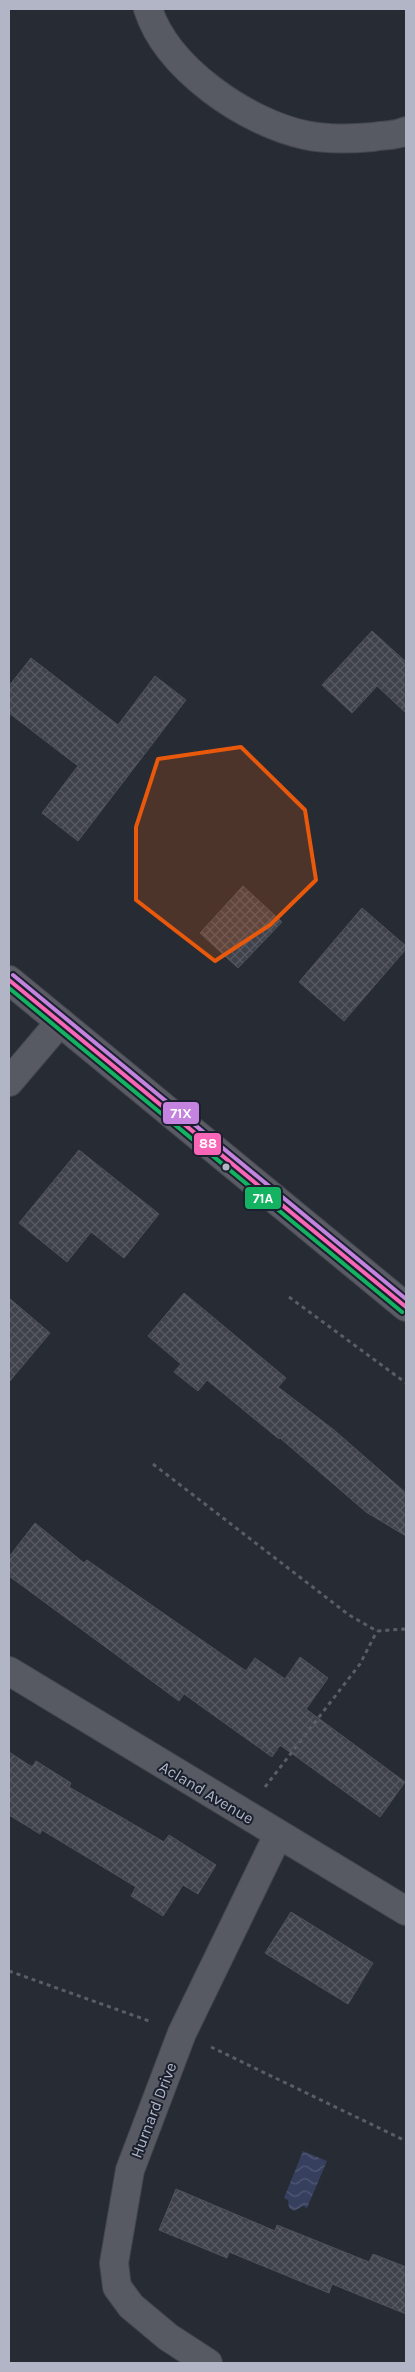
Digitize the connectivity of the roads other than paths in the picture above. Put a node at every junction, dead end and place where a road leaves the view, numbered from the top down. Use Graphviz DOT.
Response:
graph roads {
  1 [pos="148,9"];
  2 [pos="406,131"];
  3 [pos="9,980"];
  4 [pos="60,1022"];
  5 [pos="9,1082"];
  6 [pos="406,1307"];
  7 [pos="9,1671"];
  8 [pos="278,1835"];
  9 [pos="406,1911"];
  10 [pos="208,2363"];
  1 -- 2 [label="street"];
  3 -- 4 [label="main road"];
  4 -- 5 [label="street"];
  4 -- 6 [label="main road"];
  7 -- 8 [label="street, Acland Avenue"];
  8 -- 9 [label="street, Acland Avenue"];
  8 -- 10 [label="street, Hurnard Drive"];
}
